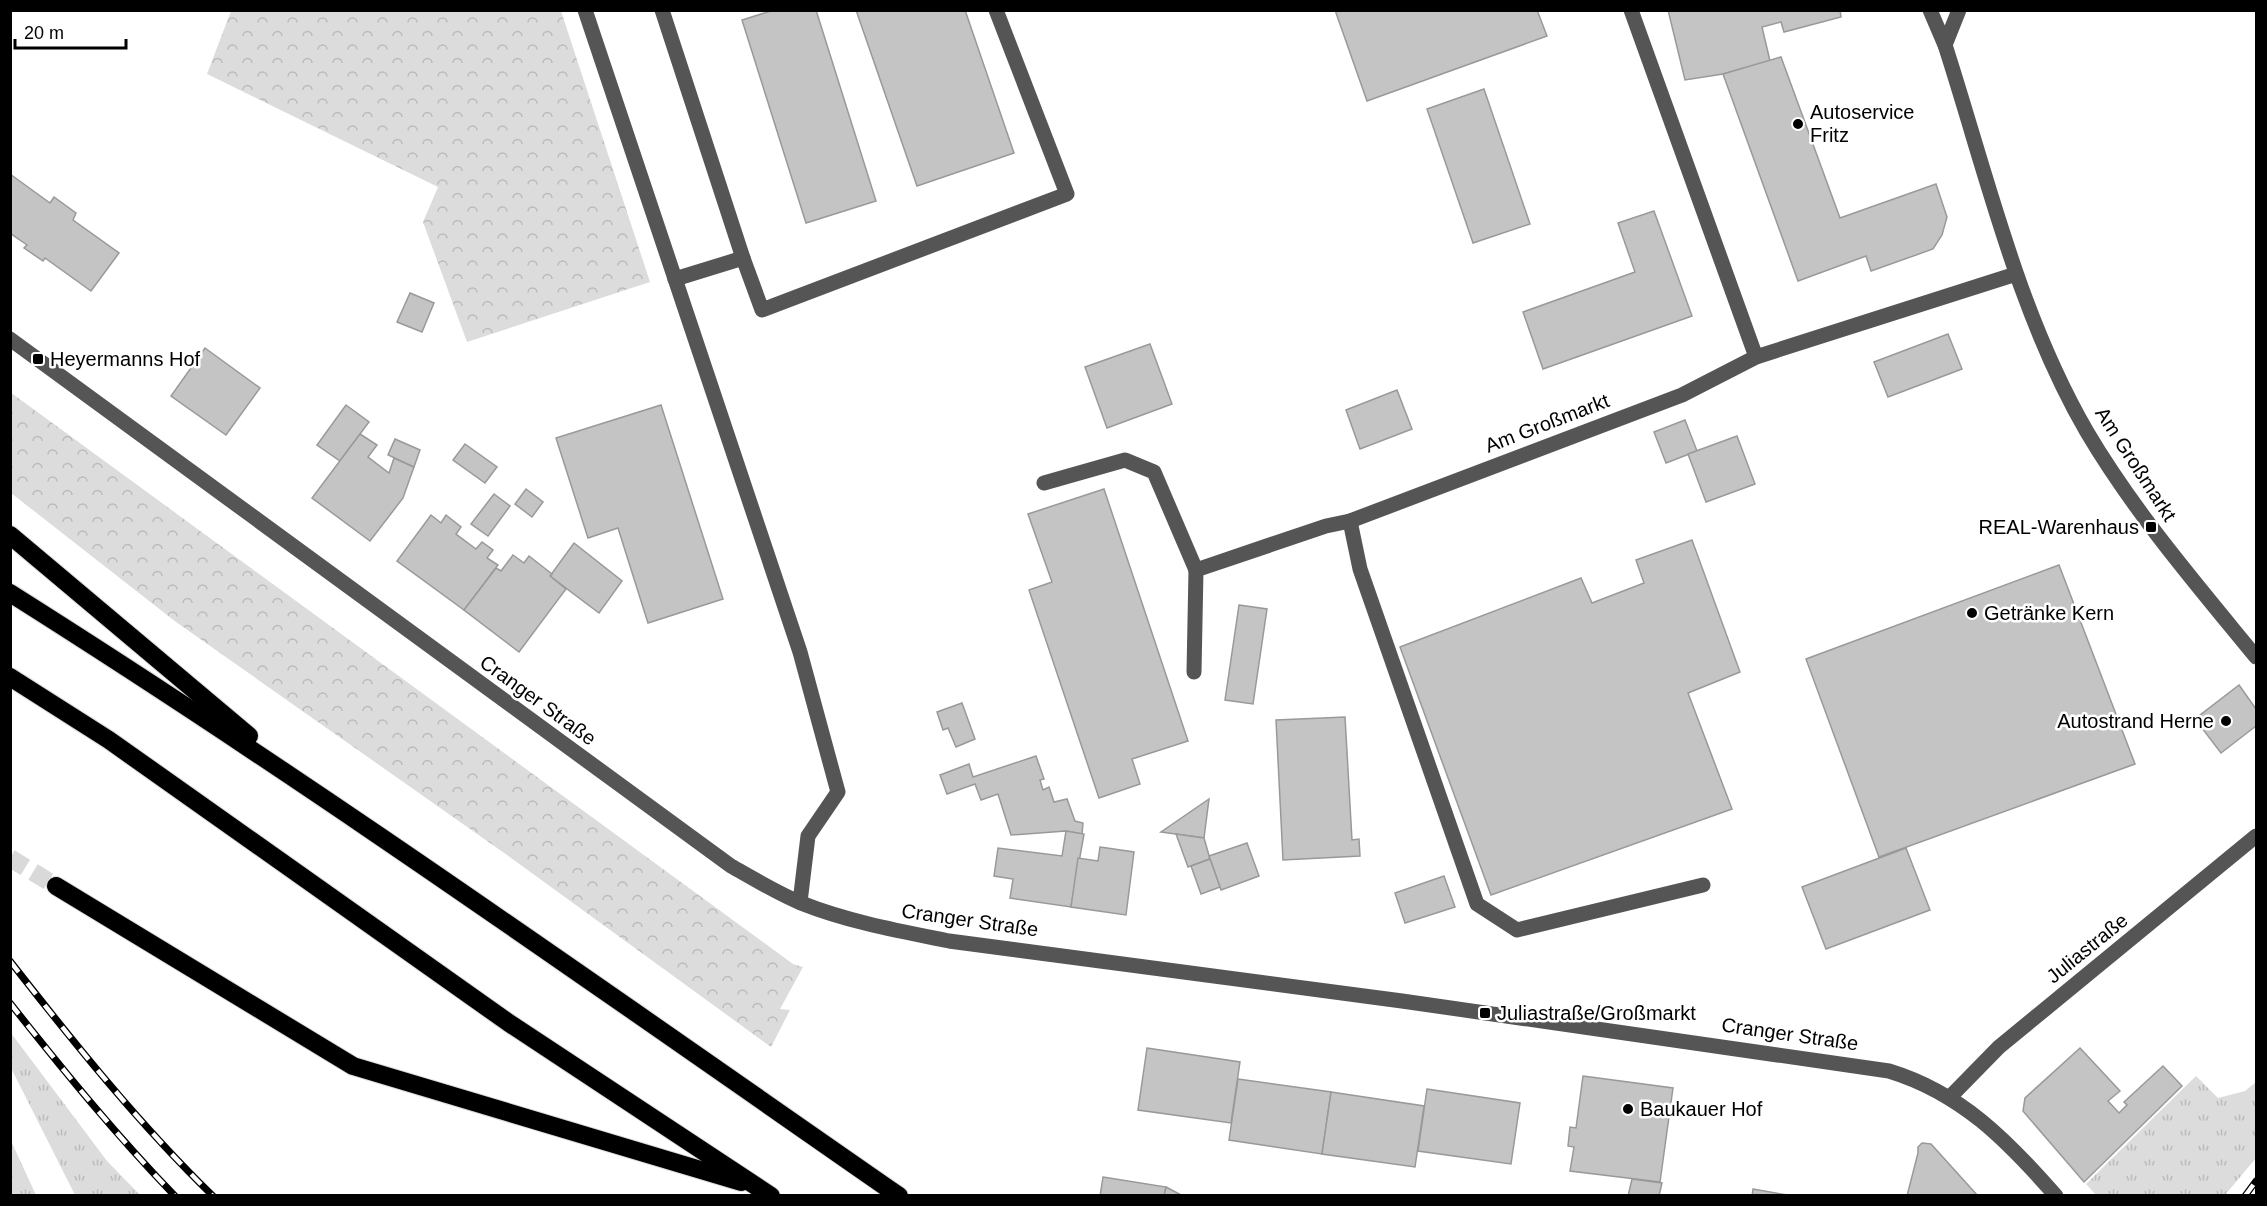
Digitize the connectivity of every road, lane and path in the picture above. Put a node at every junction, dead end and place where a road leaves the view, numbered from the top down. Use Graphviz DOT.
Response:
graph roads {
  1 [pos="585,10"];
  2 [pos="662,10"];
  3 [pos="996,10"];
  4 [pos="1630,10"];
  5 [pos="1930,10"];
  6 [pos="1959,10"];
  7 [pos="1945,45"];
  8 [pos="744,258"];
  9 [pos="2016,274"];
  10 [pos="675,279"];
  11 [pos="10,339"];
  12 [pos="1756,357"];
  13 [pos="1044,483"];
  14 [pos="1350,521"];
  15 [pos="10,535"];
  16 [pos="1196,570"];
  17 [pos="10,593"];
  18 [pos="2256,657"];
  19 [pos="1194,672"];
  20 [pos="10,677"];
  21 [pos="326,801"];
  22 [pos="2256,836"];
  23 [pos="1703,885"];
  24 [pos="56,886"];
  25 [pos="800,902"];
  26 [pos="1949,1098"];
  27 [pos="765,1191"];
  28 [pos="899,1196"];
  29 [pos="2056,1196"];
  1 -- 10 [label="street"];
  2 -- 8 [label="street"];
  3 -- 8 [label="street"];
  4 -- 12 [label="street"];
  5 -- 7 [label="street, Am Großmarkt"];
  6 -- 7 [label="street"];
  7 -- 9 [label="street, Am Großmarkt"];
  8 -- 10 [label="street"];
  9 -- 12 [label="street, Am Großmarkt"];
  9 -- 18 [label="street, Am Großmarkt"];
  10 -- 25 [label="street"];
  11 -- 25 [label="street, Cranger Straße"];
  12 -- 14 [label="street, Am Großmarkt"];
  13 -- 16 [label="street"];
  14 -- 16 [label="street, Am Großmarkt"];
  14 -- 23 [label="street"];
  15 -- 21 [label="highway"];
  16 -- 19 [label="street"];
  17 -- 21 [label="highway"];
  20 -- 27 [label="highway"];
  21 -- 28 [label="highway"];
  22 -- 26 [label="street, Juliastraße"];
  24 -- 27 [label="highway"];
  25 -- 26 [label="street, Cranger Straße"];
  26 -- 29 [label="street, Cranger Straße"];
}
